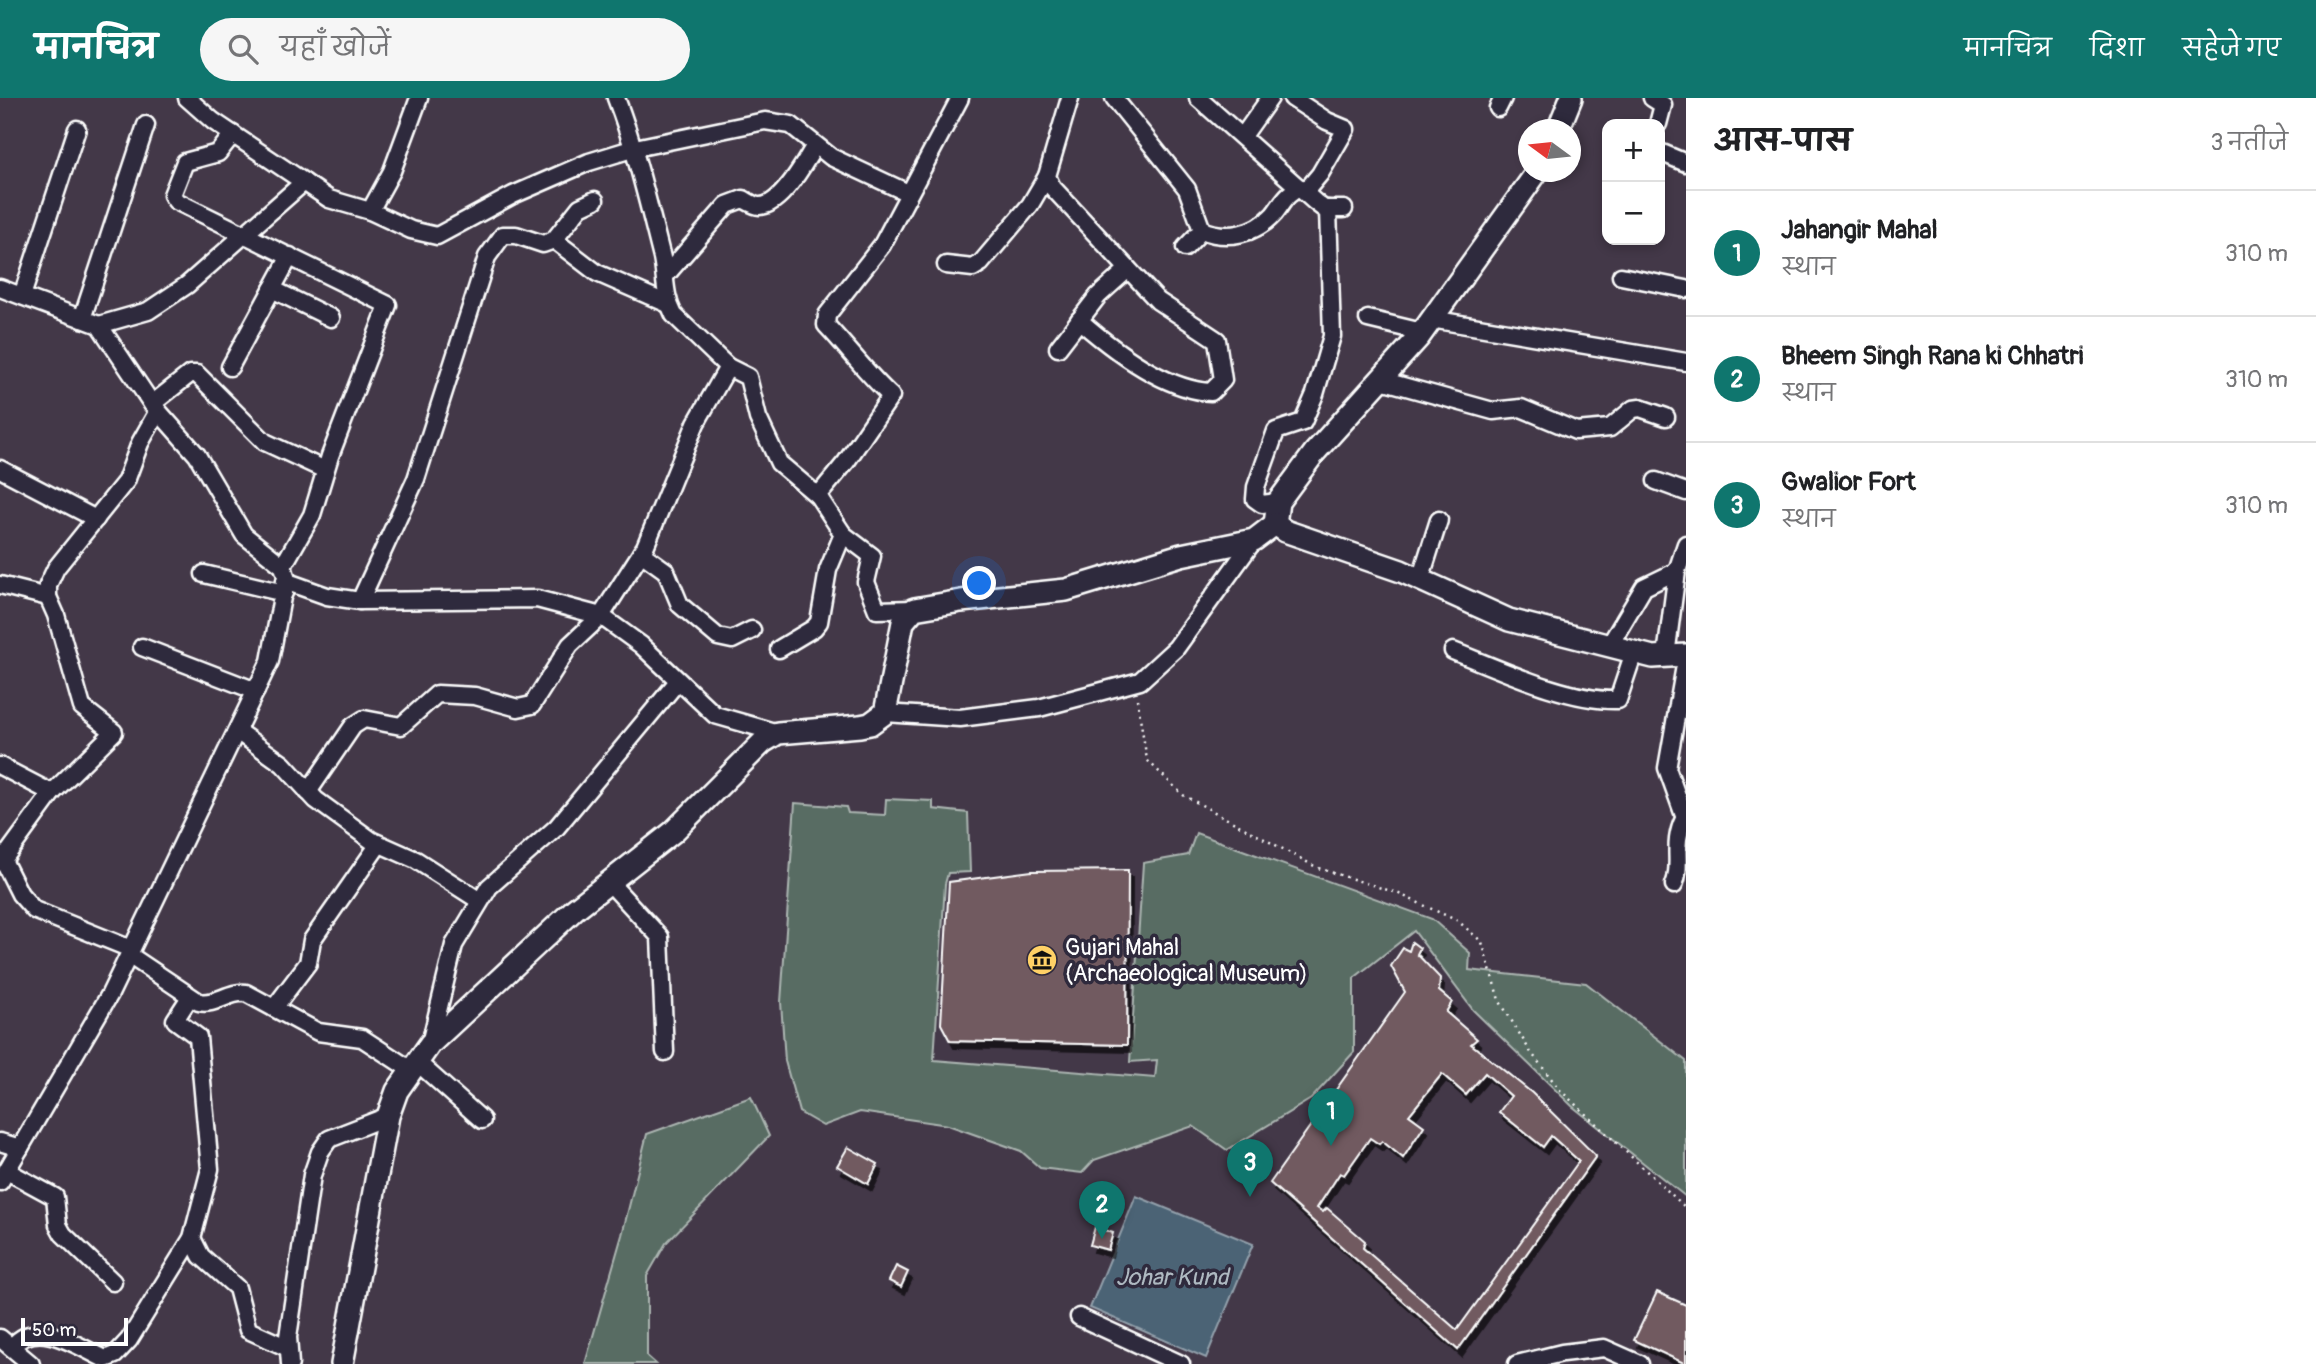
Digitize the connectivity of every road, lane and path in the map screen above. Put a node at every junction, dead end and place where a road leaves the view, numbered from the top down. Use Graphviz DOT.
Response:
graph roads {
  1 [pos="187,98"];
  2 [pos="419,98"];
  3 [pos="615,98"];
  4 [pos="960,98"];
  5 [pos="1070,98"];
  6 [pos="1114,98"];
  7 [pos="1198,98"];
  8 [pos="1270,98"];
  9 [pos="1293,98"];
  10 [pos="1571,98"];
  11 [pos="1652,98"];
  12 [pos="1562,119"];
  13 [pos="1659,119"];
  14 [pos="146,125"];
  15 [pos="77,129"];
  16 [pos="233,134"];
  17 [pos="1243,136"];
  18 [pos="815,145"];
  19 [pos="635,148"];
  20 [pos="1665,154"];
  21 [pos="1686,163"];
  22 [pos="1047,176"];
  23 [pos="304,182"];
  24 [pos="1530,182"];
  25 [pos="1303,190"];
  26 [pos="908,193"];
  27 [pos="595,200"];
  28 [pos="370,211"];
  29 [pos="1202,230"];
  30 [pos="247,234"];
  31 [pos="554,240"];
  32 [pos="1185,248"];
  33 [pos="290,256"];
  34 [pos="946,265"];
  35 [pos="1128,270"];
  36 [pos="666,275"];
  37 [pos="1621,276"];
  38 [pos="0,288"];
  39 [pos="272,289"];
  40 [pos="1686,289"];
  41 [pos="22,296"];
  42 [pos="668,304"];
  43 [pos="331,318"];
  44 [pos="82,319"];
  45 [pos="1079,320"];
  46 [pos="1368,320"];
  47 [pos="99,326"];
  48 [pos="1427,326"];
  49 [pos="1058,348"];
  50 [pos="1686,362"];
  51 [pos="230,367"];
  52 [pos="728,367"];
  53 [pos="1381,380"];
  54 [pos="155,407"];
  55 [pos="1666,417"];
  56 [pos="0,469"];
  57 [pos="325,470"];
  58 [pos="1656,481"];
  59 [pos="1686,492"];
  60 [pos="818,496"];
  61 [pos="1278,502"];
  62 [pos="96,519"];
  63 [pos="1439,520"];
  64 [pos="1275,524"];
  65 [pos="844,534"];
  66 [pos="1254,540"];
  67 [pos="1686,544"];
  68 [pos="641,553"];
  69 [pos="1677,571"];
  70 [pos="204,574"];
  71 [pos="284,580"];
  72 [pos="1420,580"];
  73 [pos="0,585"];
  74 [pos="48,597"];
  75 [pos="360,601"];
  76 [pos="914,609"];
  77 [pos="601,616"];
  78 [pos="752,630"];
  79 [pos="1609,646"];
  80 [pos="142,647"];
  81 [pos="779,649"];
  82 [pos="1453,651"];
  83 [pos="1634,652"];
  84 [pos="1679,657"];
  85 [pos="678,681"];
  86 [pos="1140,681"];
  87 [pos="256,691"];
  88 [pos="885,713"];
  89 [pos="237,730"];
  90 [pos="778,733"];
  91 [pos="0,766"];
  92 [pos="308,792"];
  93 [pos="52,793"];
  94 [pos="1685,820"];
  95 [pos="379,844"];
  96 [pos="1,857"];
  97 [pos="610,882"];
  98 [pos="7,886"];
  99 [pos="1674,886"];
  100 [pos="481,901"];
  101 [pos="130,952"];
  102 [pos="190,996"];
  103 [pos="274,1008"];
  104 [pos="430,1044"];
  105 [pos="665,1052"];
  106 [pos="414,1066"];
  107 [pos="388,1116"];
  108 [pos="482,1119"];
  109 [pos="0,1142"];
  110 [pos="20,1148"];
  111 [pos="3,1176"];
  112 [pos="1686,1208"];
  113 [pos="192,1238"];
  114 [pos="113,1282"];
  115 [pos="1079,1317"];
  116 [pos="6,1342"];
  117 [pos="289,1356"];
  118 [pos="31,1364"];
  119 [pos="342,1364"];
  120 [pos="1181,1364"];
  121 [pos="1517,1364"];
  122 [pos="1640,1364"];
  1 -- 16 [label="street"];
  2 -- 28 [label="street"];
  3 -- 19 [label="street"];
  4 -- 26 [label="street"];
  5 -- 22 [label="street"];
  6 -- 29 [label="street"];
  7 -- 17 [label="street"];
  8 -- 17 [label="street"];
  9 -- 25 [label="street"];
  10 -- 12 [label="main road"];
  11 -- 13 [label="street"];
  14 -- 44 [label="street"];
  15 -- 41 [label="street"];
  16 -- 23 [label="street"];
  16 -- 30 [label="street"];
  17 -- 25 [label="street"];
  18 -- 19 [label="street"];
  18 -- 26 [label="street"];
  18 -- 36 [label="street"];
  19 -- 28 [label="street"];
  19 -- 36 [label="street"];
  20 -- 21 [label="street"];
  22 -- 34 [label="street"];
  22 -- 35 [label="street"];
  23 -- 28 [label="street"];
  23 -- 30 [label="street"];
  24 -- 48 [label="main road"];
  25 -- 29 [label="street"];
  25 -- 61 [label="street"];
  26 -- 60 [label="street"];
  27 -- 31 [label="street"];
  29 -- 32 [label="street"];
  30 -- 33 [label="street"];
  30 -- 47 [label="street"];
  31 -- 42 [label="street"];
  31 -- 75 [label="street"];
  33 -- 39 [label="street"];
  33 -- 57 [label="street"];
  35 -- 45 [label="street"];
  35 -- 45 [label="street"];
  36 -- 42 [label="street"];
  37 -- 40 [label="street"];
  38 -- 41 [label="street"];
  39 -- 43 [label="street"];
  39 -- 51 [label="street"];
  41 -- 44 [label="street"];
  42 -- 52 [label="street"];
  44 -- 47 [label="street"];
  45 -- 49 [label="street"];
  46 -- 48 [label="street"];
  47 -- 54 [label="street"];
  48 -- 50 [label="street"];
  48 -- 53 [label="main road"];
  52 -- 60 [label="street"];
  52 -- 68 [label="street"];
  53 -- 55 [label="street"];
  53 -- 61 [label="main road"];
  54 -- 57 [label="street"];
  54 -- 62 [label="street"];
  54 -- 71 [label="street"];
  56 -- 62 [label="street"];
  57 -- 71 [label="street"];
  58 -- 59 [label="street"];
  60 -- 65 [label="street"];
  61 -- 64 [label="main road"];
  62 -- 74 [label="street"];
  63 -- 72 [label="street"];
  64 -- 66 [label="main road"];
  64 -- 72 [label="main road"];
  65 -- 76 [label="street"];
  65 -- 81 [label="street"];
  66 -- 76 [label="main road"];
  66 -- 86 [label="street"];
  67 -- 69 [label="street"];
  68 -- 77 [label="street"];
  68 -- 78 [label="street"];
  69 -- 79 [label="street"];
  69 -- 84 [label="street"];
  70 -- 71 [label="street"];
  71 -- 75 [label="street"];
  71 -- 87 [label="street"];
  72 -- 79 [label="main road"];
  73 -- 74 [label="street"];
  74 -- 93 [label="street"];
  75 -- 77 [label="street"];
  76 -- 88 [label="main road"];
  77 -- 85 [label="street"];
  77 -- 92 [label="street"];
  79 -- 83 [label="main road"];
  80 -- 87 [label="street"];
  82 -- 83 [label="street"];
  83 -- 84 [label="main road"];
  84 -- 94 [label="street"];
  85 -- 90 [label="street"];
  85 -- 100 [label="street"];
  86 -- 88 [label="street"];
  86 -- 112 [label="path"];
  87 -- 89 [label="street"];
  88 -- 90 [label="main road"];
  89 -- 92 [label="street"];
  89 -- 101 [label="street"];
  90 -- 97 [label="main road"];
  91 -- 93 [label="street"];
  92 -- 95 [label="street"];
  93 -- 96 [label="street"];
  94 -- 99 [label="street"];
  95 -- 100 [label="street"];
  95 -- 103 [label="street"];
  96 -- 98 [label="street"];
  97 -- 104 [label="main road"];
  97 -- 105 [label="street"];
  98 -- 101 [label="street"];
  100 -- 104 [label="street"];
  101 -- 102 [label="street"];
  101 -- 110 [label="street"];
  102 -- 103 [label="street"];
  102 -- 113 [label="street"];
  103 -- 106 [label="street"];
  104 -- 106 [label="main road"];
  106 -- 107 [label="main road"];
  106 -- 108 [label="street"];
  107 -- 117 [label="street"];
  107 -- 119 [label="main road"];
  109 -- 110 [label="street"];
  110 -- 111 [label="street"];
  111 -- 114 [label="street"];
  113 -- 116 [label="street"];
  113 -- 117 [label="street"];
  115 -- 120 [label="street"];
  116 -- 118 [label="street"];
  121 -- 122 [label="street"];
}
